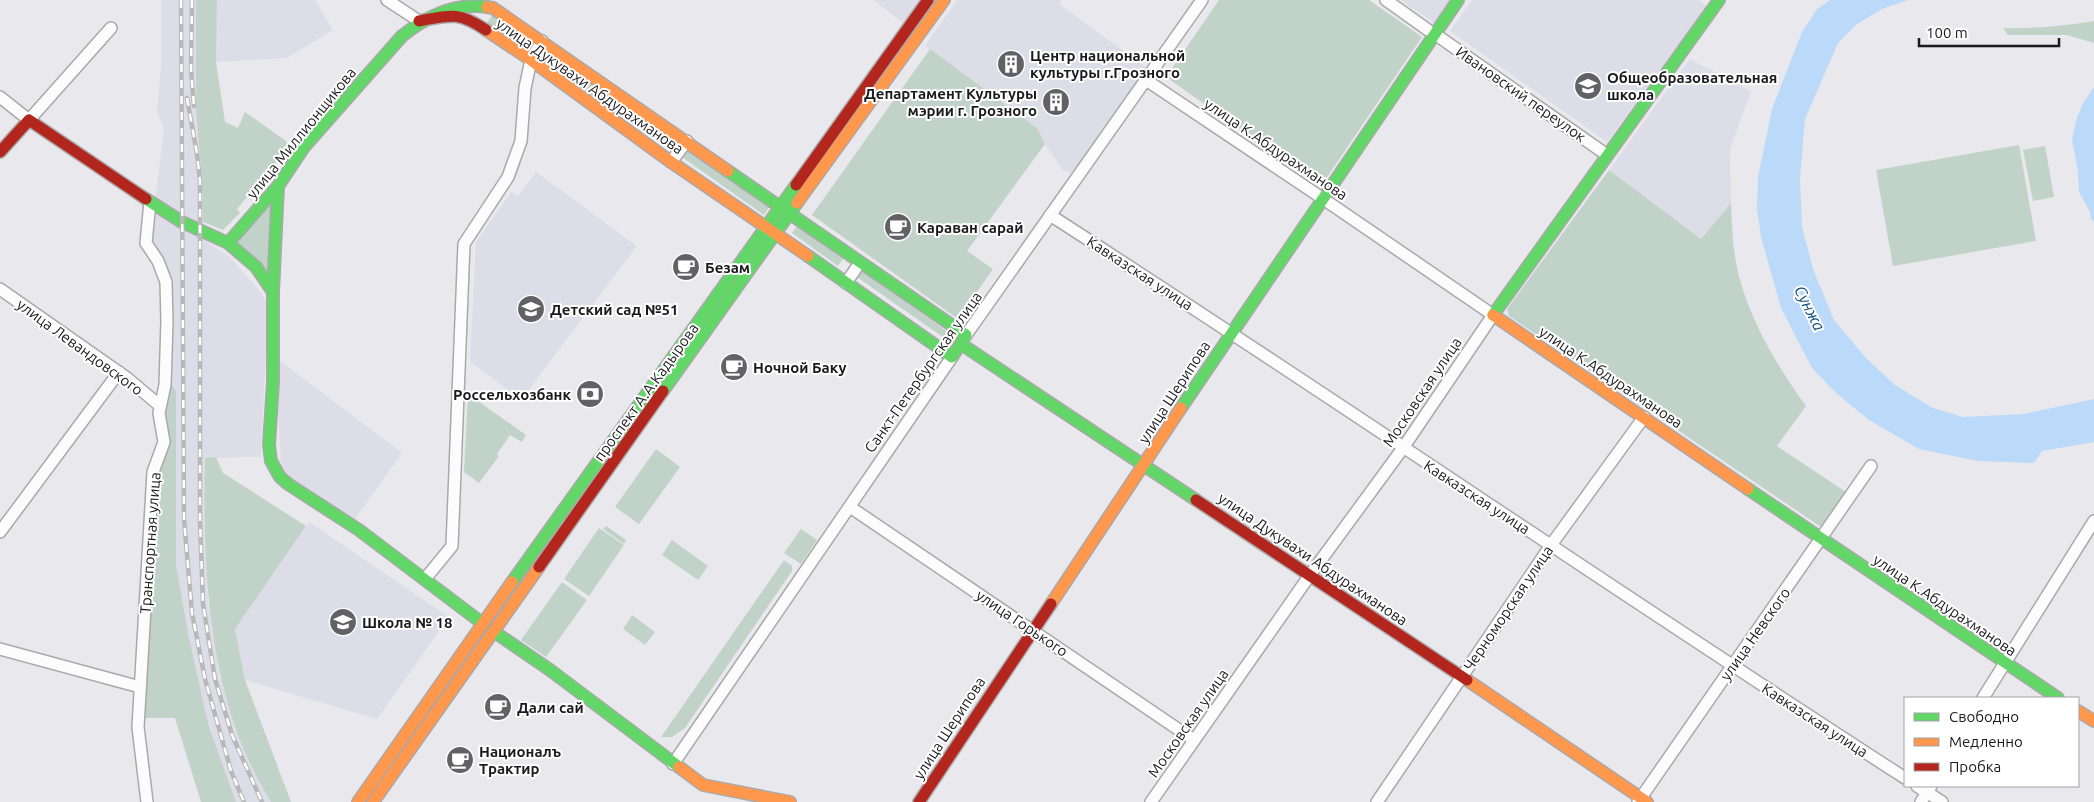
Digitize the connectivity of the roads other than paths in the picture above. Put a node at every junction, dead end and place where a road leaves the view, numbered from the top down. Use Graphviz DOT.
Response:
graph roads {
  1 [pos="387,0"];
  2 [pos="928,0"];
  3 [pos="944,0"];
  4 [pos="1202,0"];
  5 [pos="1386,0"];
  6 [pos="1458,0"];
  7 [pos="1719,0"];
  8 [pos="493,8"];
  9 [pos="419,21"];
  10 [pos="477,24"];
  11 [pos="111,28"];
  12 [pos="1432,32"];
  13 [pos="542,41"];
  14 [pos="531,60"];
  15 [pos="1146,80"];
  16 [pos="0,97"];
  17 [pos="29,120"];
  18 [pos="687,142"];
  19 [pos="0,152"];
  20 [pos="1607,155"];
  21 [pos="671,162"];
  22 [pos="278,186"];
  23 [pos="1322,198"];
  24 [pos="150,202"];
  25 [pos="779,206"];
  26 [pos="790,214"];
  27 [pos="1050,215"];
  28 [pos="765,226"];
  29 [pos="776,233"];
  30 [pos="228,243"];
  31 [pos="859,264"];
  32 [pos="846,284"];
  33 [pos="0,289"];
  34 [pos="272,292"];
  35 [pos="1492,315"];
  36 [pos="1231,332"];
  37 [pos="964,340"];
  38 [pos="952,357"];
  39 [pos="119,372"];
  40 [pos="159,405"];
  41 [pos="1644,417"];
  42 [pos="1403,448"];
  43 [pos="1144,466"];
  44 [pos="1871,466"];
  45 [pos="850,507"];
  46 [pos="2094,521"];
  47 [pos="0,532"];
  48 [pos="1822,538"];
  49 [pos="1551,545"];
  50 [pos="1310,575"];
  51 [pos="425,579"];
  52 [pos="482,623"];
  53 [pos="493,630"];
  54 [pos="1033,630"];
  55 [pos="0,649"];
  56 [pos="2005,664"];
  57 [pos="1733,667"];
  58 [pos="1461,676"];
  59 [pos="140,687"];
  60 [pos="1984,697"];
  61 [pos="2056,697"];
  62 [pos="2079,712"];
  63 [pos="2094,722"];
  64 [pos="1194,740"];
  65 [pos="673,764"];
  66 [pos="1904,777"];
  67 [pos="1926,793"];
  68 [pos="1642,801"];
  69 [pos="147,802"];
  70 [pos="358,802"];
  71 [pos="373,802"];
  72 [pos="790,802"];
  73 [pos="919,802"];
  74 [pos="1151,802"];
  75 [pos="1377,802"];
  76 [pos="1942,802"];
  1 -- 9 [label="street"];
  2 -- 25 [label="street, проспект А.А.Кадырова"];
  3 -- 26 [label="street, проспект А.А.Кадырова"];
  4 -- 15 [label="street, Санкт-Петербургская улица"];
  5 -- 12 [label="street, Ивановский переулок"];
  6 -- 12 [label="street, улица Шерипова"];
  7 -- 20 [label="street, Московская улица"];
  8 -- 9 [label="street, улица Дукувахи Абдурахманова"];
  8 -- 10 [label="street"];
  8 -- 13 [label="street, улица Дукувахи Абдурахманова"];
  9 -- 10 [label="street, улица Дукувахи Абдурахманова"];
  9 -- 22 [label="street, улица Миллионщикова"];
  10 -- 14 [label="street, улица Дукувахи Абдурахманова"];
  11 -- 17 [label="street"];
  12 -- 20 [label="street, Ивановский переулок"];
  12 -- 23 [label="street, улица Шерипова"];
  13 -- 14 [label="street"];
  13 -- 18 [label="street, улица Дукувахи Абдурахманова"];
  14 -- 21 [label="street, улица Дукувахи Абдурахманова"];
  14 -- 51 [label="street"];
  15 -- 23 [label="street, улица К.Абдурахманова"];
  15 -- 27 [label="street, Санкт-Петербургская улица"];
  16 -- 17 [label="street"];
  17 -- 19 [label="street"];
  17 -- 24 [label="street"];
  18 -- 21 [label="street"];
  18 -- 25 [label="street, улица Дукувахи Абдурахманова"];
  20 -- 35 [label="street, Московская улица"];
  21 -- 28 [label="street, улица Дукувахи Абдурахманова"];
  22 -- 30 [label="street, улица Миллионщикова"];
  22 -- 34 [label="street"];
  23 -- 35 [label="street, улица К.Абдурахманова"];
  23 -- 36 [label="street, улица Шерипова"];
  24 -- 30 [label="street"];
  24 -- 40 [label="street, Транспортная улица"];
  25 -- 26 [label="street, улица Дукувахи Абдурахманова"];
  25 -- 28 [label="street, проспект А.А.Кадырова"];
  26 -- 29 [label="street, проспект А.А.Кадырова"];
  26 -- 31 [label="street, улица Дукувахи Абдурахманова"];
  27 -- 36 [label="street, Кавказская улица"];
  27 -- 37 [label="street, Санкт-Петербургская улица"];
  28 -- 29 [label="street, улица Дукувахи Абдурахманова"];
  28 -- 52 [label="street, проспект А.А.Кадырова"];
  29 -- 32 [label="street, улица Дукувахи Абдурахманова"];
  29 -- 53 [label="street, проспект А.А.Кадырова"];
  30 -- 34 [label="street"];
  31 -- 32 [label="street"];
  31 -- 37 [label="street, улица Дукувахи Абдурахманова"];
  32 -- 38 [label="street, улица Дукувахи Абдурахманова"];
  33 -- 39 [label="street, улица Левандовского"];
  34 -- 51 [label="street"];
  35 -- 41 [label="street, улица К.Абдурахманова"];
  35 -- 42 [label="street, Московская улица"];
  36 -- 42 [label="street, Кавказская улица"];
  36 -- 43 [label="street, улица Шерипова"];
  37 -- 38 [label="street, Санкт-Петербургская улица"];
  37 -- 43 [label="street, улица Дукувахи Абдурахманова"];
  38 -- 45 [label="street, Санкт-Петербургская улица"];
  39 -- 40 [label="street, улица Левандовского"];
  39 -- 47 [label="street"];
  40 -- 59 [label="street, Транспортная улица"];
  41 -- 48 [label="street, улица К.Абдурахманова"];
  41 -- 49 [label="street, Черноморская улица"];
  42 -- 49 [label="street, Кавказская улица"];
  42 -- 50 [label="street, Московская улица"];
  43 -- 50 [label="street, улица Дукувахи Абдурахманова"];
  43 -- 54 [label="street, улица Шерипова"];
  44 -- 48 [label="street, улица Невского"];
  45 -- 54 [label="street, улица Горького"];
  45 -- 65 [label="street, Санкт-Петербургская улица"];
  46 -- 56 [label="street"];
  48 -- 56 [label="street, улица К.Абдурахманова"];
  48 -- 57 [label="street, улица Невского"];
  49 -- 57 [label="street, Кавказская улица"];
  49 -- 58 [label="street, Черноморская улица"];
  50 -- 58 [label="street, улица Дукувахи Абдурахманова"];
  50 -- 64 [label="street, Московская улица"];
  51 -- 52 [label="street"];
  52 -- 70 [label="street, проспект А.А.Кадырова"];
  53 -- 65 [label="street"];
  53 -- 71 [label="street, проспект А.А.Кадырова"];
  54 -- 64 [label="street, улица Горького"];
  54 -- 73 [label="street, улица Шерипова"];
  55 -- 59 [label="street"];
  56 -- 60 [label="street"];
  56 -- 61 [label="street, улица К.Абдурахманова"];
  57 -- 66 [label="street, Кавказская улица"];
  57 -- 68 [label="street, улица Невского"];
  58 -- 68 [label="street, улица Дукувахи Абдурахманова"];
  58 -- 75 [label="street, Черноморская улица"];
  59 -- 69 [label="street, Транспортная улица"];
  62 -- 63 [label="street"];
  64 -- 74 [label="street, Московская улица"];
  65 -- 72 [label="street"];
  67 -- 76 [label="street"];
}
